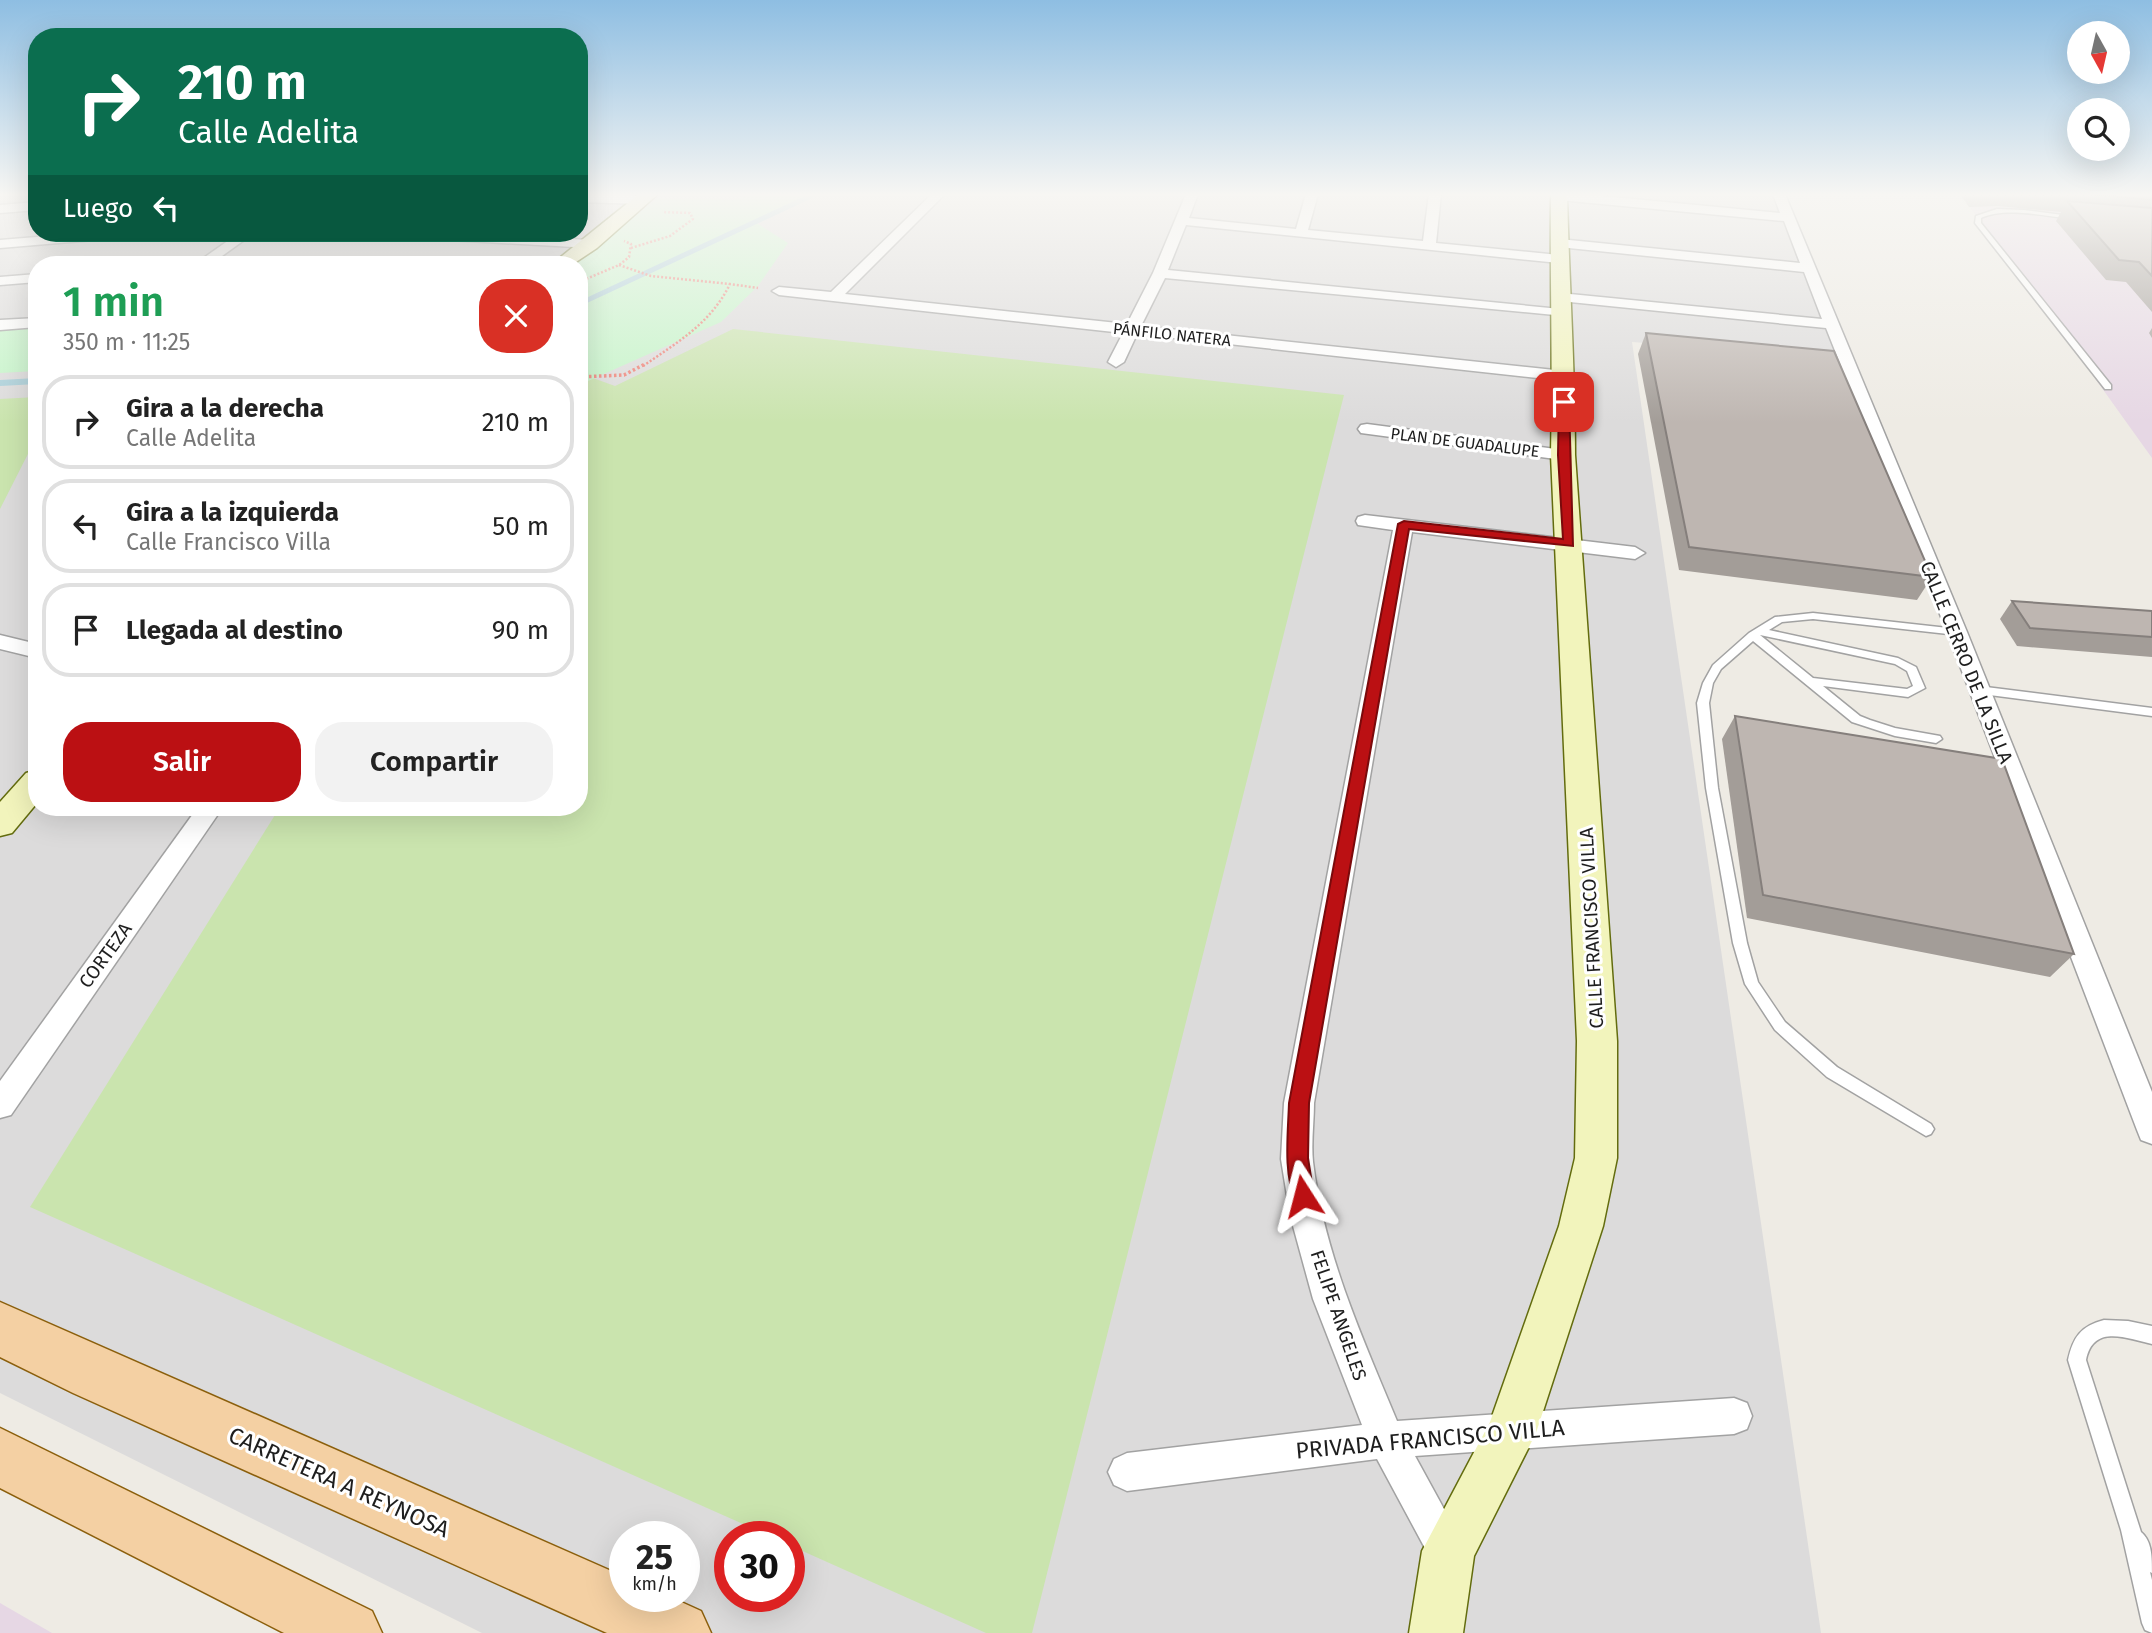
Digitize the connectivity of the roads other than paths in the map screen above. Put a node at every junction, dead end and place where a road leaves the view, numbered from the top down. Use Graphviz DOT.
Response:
graph roads {
  1 [pos="861,270"];
  2 [pos="1161,270"];
  3 [pos="1559,270"];
  4 [pos="1809,270"];
  5 [pos="2015,270"];
  6 [pos="1160,273"];
  7 [pos="28,279"];
  8 [pos="0,281"];
  9 [pos="779,291"];
  10 [pos="835,296"];
  11 [pos="1560,305"];
  12 [pos="28,322"];
  13 [pos="0,324"];
  14 [pos="1829,324"];
  15 [pos="1131,329"];
  16 [pos="1116,362"];
  17 [pos="1564,376"];
  18 [pos="2108,387"];
  19 [pos="1367,429"];
  20 [pos="1563,455"];
  21 [pos="1365,521"];
  22 [pos="1404,524"];
  23 [pos="1569,544"];
  24 [pos="1634,553"];
  25 [pos="1957,632"];
  26 [pos="1756,633"];
  27 [pos="0,642"];
  28 [pos="28,649"];
  29 [pos="1808,681"];
  30 [pos="1978,690"];
  31 [pos="2152,712"];
  32 [pos="1936,739"];
  33 [pos="28,791"];
  34 [pos="205,816"];
  35 [pos="0,824"];
  36 [pos="0,1105"];
  37 [pos="1926,1129"];
  38 [pos="2152,1130"];
  39 [pos="0,1329"];
  40 [pos="2152,1335"];
  41 [pos="0,1350"];
  42 [pos="93,1373"];
  43 [pos="1734,1416"];
  44 [pos="1511,1433"];
  45 [pos="1386,1440"];
  46 [pos="0,1457"];
  47 [pos="1127,1472"];
  48 [pos="2131,1530"];
  49 [pos="1448,1551"];
  50 [pos="2152,1563"];
  51 [pos="2152,1623"];
  52 [pos="350,1633"];
  53 [pos="679,1633"];
  54 [pos="1436,1633"];
  1 -- 10 [label="street"];
  2 -- 6 [label="street"];
  3 -- 11 [label="street, CALLE FRANCISCO VILLA"];
  4 -- 14 [label="street, CALLE CERRO DE LA SILLA"];
  5 -- 18 [label="lane"];
  6 -- 11 [label="street"];
  6 -- 15 [label="street"];
  7 -- 8 [label="street"];
  9 -- 10 [label="street, PÁNFILO NATERA"];
  10 -- 15 [label="street, PÁNFILO NATERA"];
  11 -- 14 [label="street"];
  11 -- 17 [label="street, CALLE FRANCISCO VILLA"];
  12 -- 13 [label="street"];
  14 -- 25 [label="street, CALLE CERRO DE LA SILLA"];
  15 -- 16 [label="street"];
  15 -- 17 [label="street, PÁNFILO NATERA"];
  17 -- 20 [label="street, CALLE FRANCISCO VILLA"];
  19 -- 20 [label="street, PLAN DE GUADALUPE"];
  20 -- 23 [label="street, CALLE FRANCISCO VILLA"];
  21 -- 22 [label="street"];
  22 -- 23 [label="street"];
  22 -- 45 [label="street, FELIPE ANGELES"];
  23 -- 24 [label="street"];
  23 -- 44 [label="street, CALLE FRANCISCO VILLA"];
  25 -- 26 [label="lane"];
  25 -- 30 [label="street, CALLE CERRO DE LA SILLA"];
  26 -- 29 [label="lane"];
  26 -- 29 [label="lane"];
  26 -- 37 [label="lane"];
  27 -- 28 [label="street"];
  29 -- 32 [label="lane"];
  30 -- 31 [label="lane"];
  30 -- 38 [label="street, CALLE CERRO DE LA SILLA"];
  33 -- 35 [label="street"];
  34 -- 36 [label="street, CORTEZA"];
  39 -- 42 [label="main road, CARRETERA A REYNOSA"];
  40 -- 48 [label="lane"];
  41 -- 42 [label="main road"];
  42 -- 53 [label="main road, CARRETERA A REYNOSA"];
  43 -- 44 [label="street, PRIVADA FRANCISCO VILLA"];
  44 -- 45 [label="street, PRIVADA FRANCISCO VILLA"];
  44 -- 49 [label="street, CALLE FRANCISCO VILLA"];
  45 -- 47 [label="street, PRIVADA FRANCISCO VILLA"];
  45 -- 49 [label="street, FELIPE ANGELES"];
  46 -- 52 [label="main road"];
  48 -- 50 [label="lane"];
  48 -- 51 [label="lane"];
  49 -- 54 [label="street, CALLE FRANCISCO VILLA"];
}
